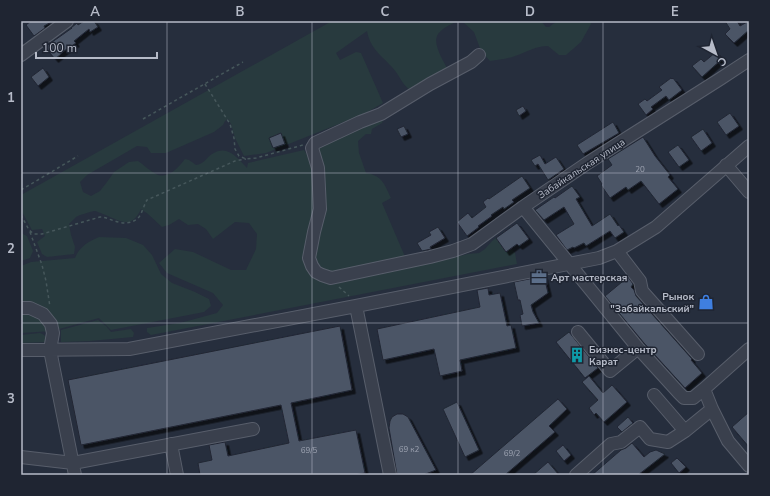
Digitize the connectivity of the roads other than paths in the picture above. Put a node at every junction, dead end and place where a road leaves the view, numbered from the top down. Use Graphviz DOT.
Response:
graph roads {
  1 [pos="67,21"];
  2 [pos="21,55"];
  3 [pos="479,56"];
  4 [pos="749,60"];
  5 [pos="749,146"];
  6 [pos="726,165"];
  7 [pos="749,192"];
  8 [pos="524,207"];
  9 [pos="617,250"];
  10 [pos="568,263"];
  11 [pos="356,306"];
  12 [pos="21,308"];
  13 [pos="578,332"];
  14 [pos="638,348"];
  15 [pos="749,349"];
  16 [pos="21,350"];
  17 [pos="50,350"];
  18 [pos="698,354"];
  19 [pos="704,389"];
  20 [pos="654,395"];
  21 [pos="712,409"];
  22 [pos="253,429"];
  23 [pos="685,430"];
  24 [pos="171,444"];
  25 [pos="21,457"];
  26 [pos="749,466"];
  27 [pos="74,469"];
  28 [pos="177,475"];
  29 [pos="390,475"];
  30 [pos="576,475"];
  1 -- 2 [label="street"];
  3 -- 8 [label="street, Забайкальская улица"];
  4 -- 8 [label="street, Забайкальская улица"];
  5 -- 6 [label="street"];
  6 -- 7 [label="street"];
  6 -- 9 [label="street"];
  8 -- 10 [label="street"];
  9 -- 10 [label="street"];
  9 -- 18 [label="street"];
  10 -- 11 [label="street"];
  10 -- 14 [label="street"];
  11 -- 17 [label="street"];
  11 -- 29 [label="street"];
  12 -- 17 [label="street"];
  13 -- 14 [label="street"];
  14 -- 19 [label="street"];
  15 -- 19 [label="street"];
  16 -- 17 [label="street"];
  17 -- 27 [label="street"];
  19 -- 21 [label="street"];
  20 -- 23 [label="street"];
  21 -- 23 [label="street"];
  21 -- 26 [label="street"];
  22 -- 24 [label="street"];
  23 -- 30 [label="street"];
  24 -- 27 [label="street"];
  24 -- 28 [label="street"];
  25 -- 27 [label="street"];
}
